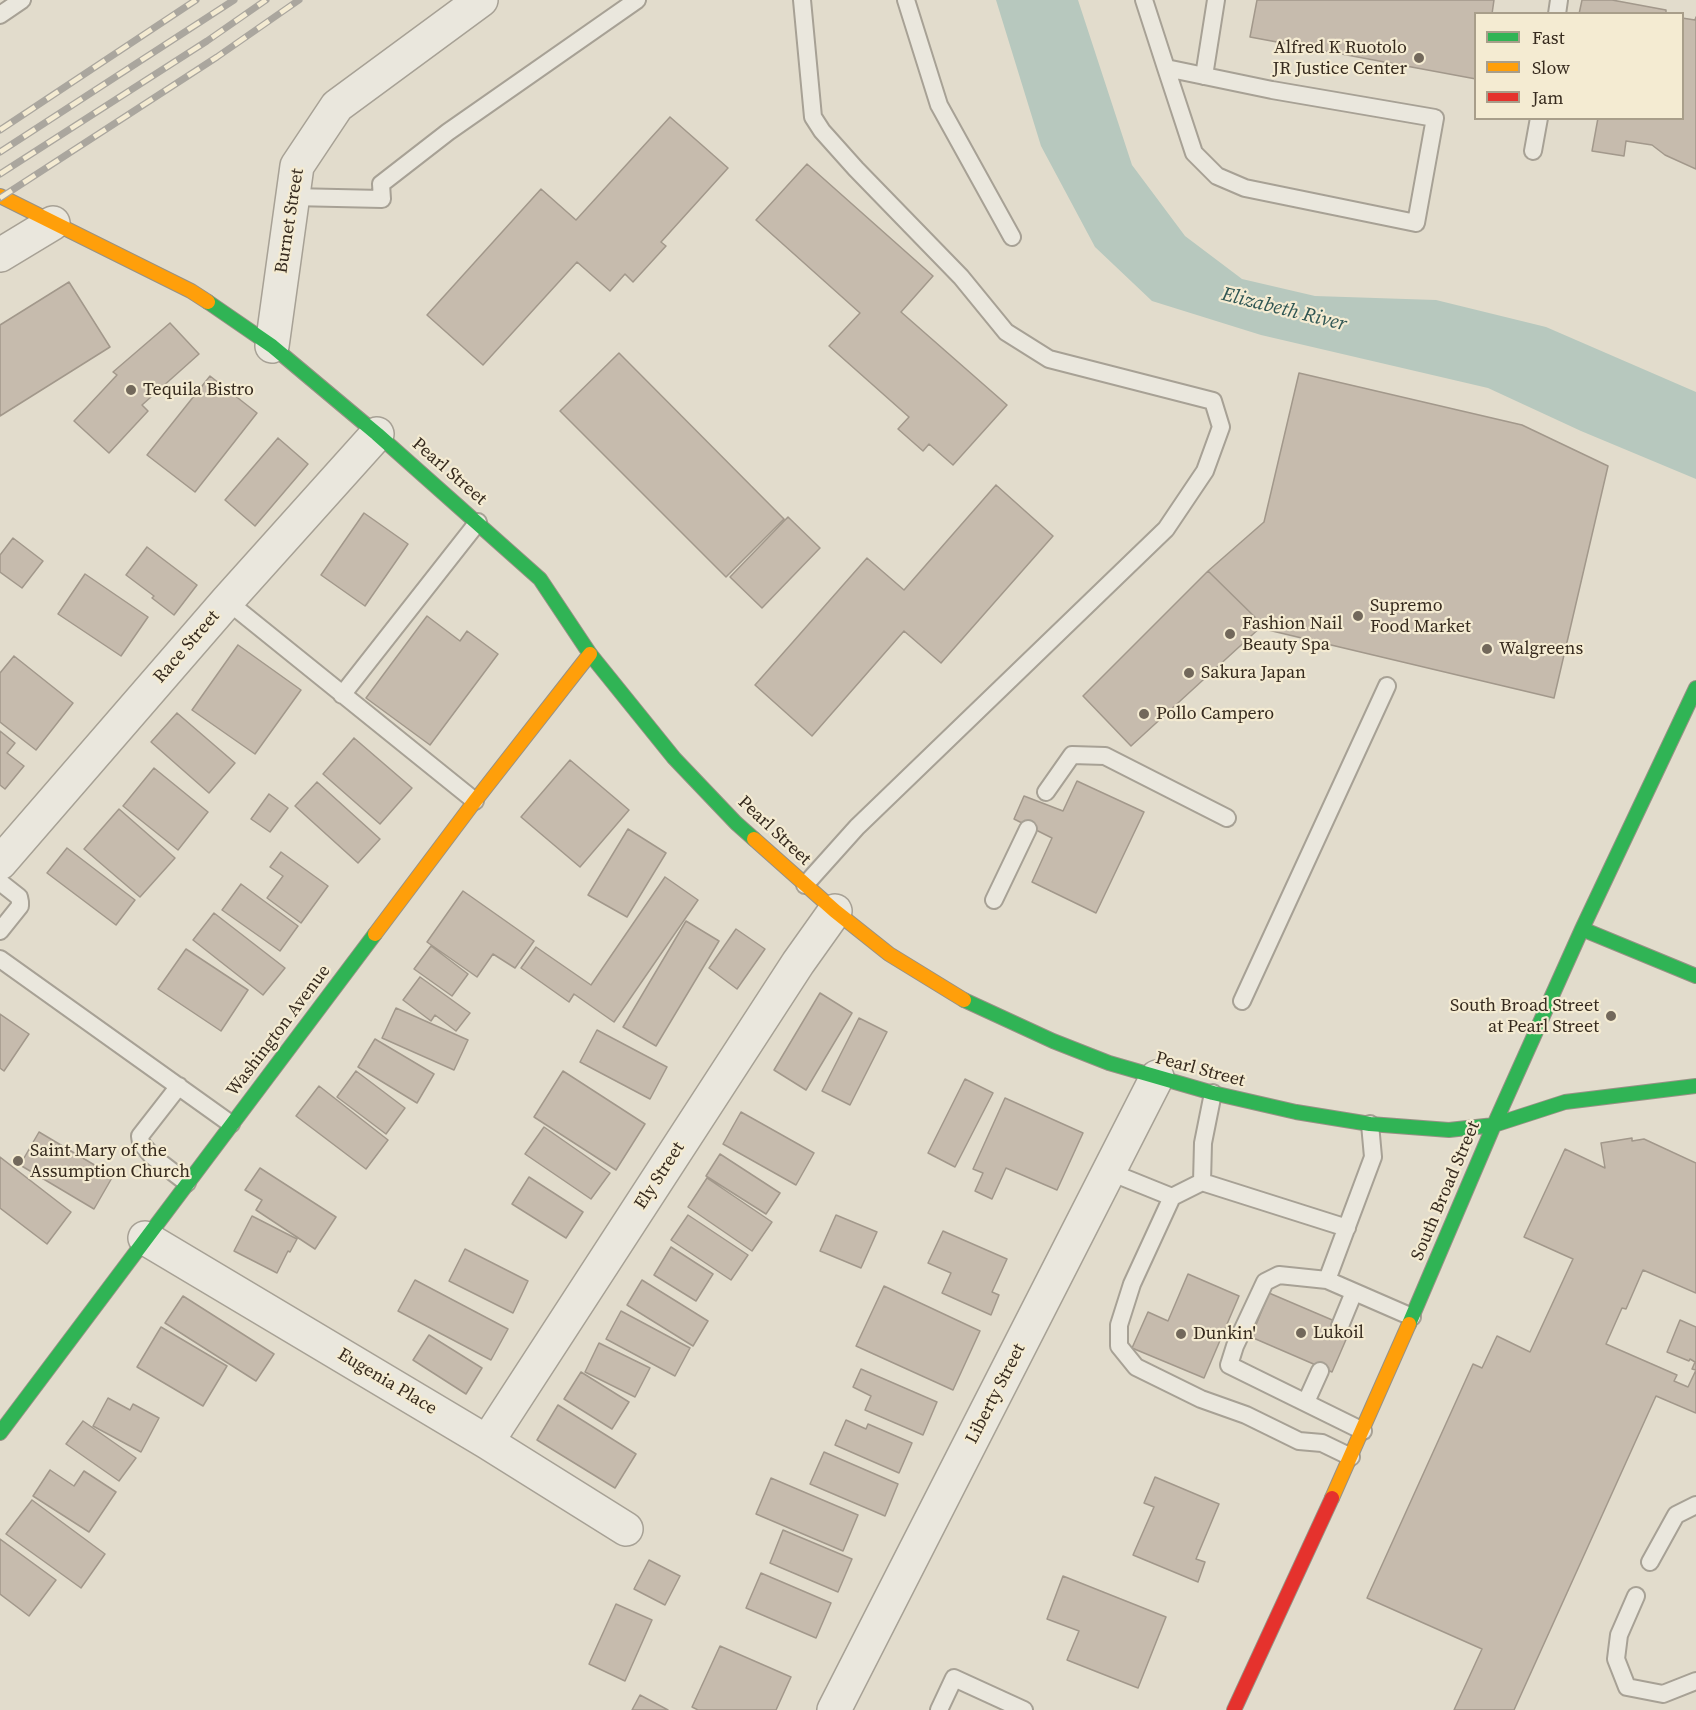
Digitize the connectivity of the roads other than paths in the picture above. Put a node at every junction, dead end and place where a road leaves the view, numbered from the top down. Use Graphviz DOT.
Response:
graph roads {
  1 [pos="22,0"];
  2 [pos="481,0"];
  3 [pos="637,0"];
  4 [pos="802,0"];
  5 [pos="906,0"];
  6 [pos="1144,0"];
  7 [pos="1216,0"];
  8 [pos="0,15"];
  9 [pos="1166,68"];
  10 [pos="1204,76"];
  11 [pos="1539,120"];
  12 [pos="1533,151"];
  13 [pos="0,196"];
  14 [pos="292,197"];
  15 [pos="53,223"];
  16 [pos="1012,237"];
  17 [pos="0,255"];
  18 [pos="272,346"];
  19 [pos="377,434"];
  20 [pos="478,522"];
  21 [pos="227,601"];
  22 [pos="590,654"];
  23 [pos="1387,686"];
  24 [pos="1696,688"];
  25 [pos="342,694"];
  26 [pos="1046,792"];
  27 [pos="475,801"];
  28 [pos="1227,818"];
  29 [pos="1028,829"];
  30 [pos="0,863"];
  31 [pos="0,882"];
  32 [pos="805,885"];
  33 [pos="994,900"];
  34 [pos="835,911"];
  35 [pos="1582,928"];
  36 [pos="0,931"];
  37 [pos="0,959"];
  38 [pos="1696,976"];
  39 [pos="1242,1000"];
  40 [pos="1157,1077"];
  41 [pos="179,1086"];
  42 [pos="1696,1086"];
  43 [pos="1213,1093"];
  44 [pos="231,1124"];
  45 [pos="1370,1124"];
  46 [pos="1494,1125"];
  47 [pos="1110,1172"];
  48 [pos="1202,1182"];
  49 [pos="187,1184"];
  50 [pos="1172,1197"];
  51 [pos="1347,1228"];
  52 [pos="145,1238"];
  53 [pos="1327,1280"];
  54 [pos="1354,1292"];
  55 [pos="1412,1317"];
  56 [pos="1340,1326"];
  57 [pos="1320,1371"];
  58 [pos="1306,1402"];
  59 [pos="1363,1431"];
  60 [pos="0,1433"];
  61 [pos="487,1442"];
  62 [pos="1351,1457"];
  63 [pos="1696,1504"];
  64 [pos="626,1529"];
  65 [pos="1650,1562"];
  66 [pos="1636,1596"];
  67 [pos="1696,1681"];
  68 [pos="834,1710"];
  69 [pos="939,1710"];
  70 [pos="1024,1710"];
  71 [pos="1234,1710"];
  1 -- 8 [label="lane"];
  2 -- 14 [label="street, Burnet Street"];
  3 -- 14 [label="lane"];
  4 -- 32 [label="lane"];
  5 -- 16 [label="lane"];
  6 -- 9 [label="lane"];
  7 -- 10 [label="lane"];
  9 -- 10 [label="lane"];
  9 -- 10 [label="lane"];
  11 -- 12 [label="lane"];
  13 -- 15 [label="street, Pearl Street"];
  14 -- 18 [label="street, Burnet Street"];
  15 -- 17 [label="street"];
  15 -- 18 [label="street, Pearl Street"];
  18 -- 19 [label="street, Pearl Street"];
  19 -- 20 [label="street, Pearl Street"];
  19 -- 21 [label="street, Race Street"];
  20 -- 22 [label="street, Pearl Street"];
  20 -- 25 [label="lane"];
  21 -- 25 [label="lane"];
  21 -- 30 [label="street, Race Street"];
  22 -- 27 [label="street, Washington Avenue"];
  22 -- 32 [label="street, Pearl Street"];
  23 -- 39 [label="lane"];
  24 -- 35 [label="street, South Broad Street"];
  25 -- 27 [label="lane"];
  26 -- 28 [label="lane"];
  27 -- 44 [label="street, Washington Avenue"];
  29 -- 33 [label="lane"];
  31 -- 36 [label="lane"];
  32 -- 34 [label="street, Pearl Street"];
  34 -- 40 [label="street, Pearl Street"];
  34 -- 61 [label="street, Ely Street"];
  35 -- 38 [label="street"];
  35 -- 46 [label="street, South Broad Street"];
  37 -- 41 [label="lane"];
  40 -- 43 [label="street, Pearl Street"];
  40 -- 47 [label="street, Liberty Street"];
  41 -- 44 [label="lane"];
  41 -- 49 [label="lane"];
  42 -- 46 [label="street, Pearl Street"];
  43 -- 45 [label="street, Pearl Street"];
  43 -- 48 [label="lane"];
  44 -- 49 [label="street, Washington Avenue"];
  45 -- 46 [label="street, Pearl Street"];
  45 -- 51 [label="lane"];
  46 -- 55 [label="street, South Broad Street"];
  47 -- 50 [label="lane"];
  47 -- 68 [label="street, Liberty Street"];
  48 -- 50 [label="lane"];
  48 -- 51 [label="lane"];
  49 -- 52 [label="street, Washington Avenue"];
  50 -- 62 [label="lane"];
  51 -- 53 [label="lane"];
  52 -- 60 [label="street, Washington Avenue"];
  52 -- 61 [label="street, Eugenia Place"];
  53 -- 54 [label="lane"];
  53 -- 58 [label="lane"];
  54 -- 55 [label="lane"];
  54 -- 56 [label="lane"];
  55 -- 59 [label="street, South Broad Street"];
  57 -- 58 [label="lane"];
  58 -- 59 [label="lane"];
  59 -- 62 [label="street, South Broad Street"];
  61 -- 64 [label="street, Eugenia Place"];
  62 -- 71 [label="street, South Broad Street"];
  63 -- 65 [label="lane"];
  66 -- 67 [label="lane"];
  69 -- 70 [label="lane"];
}
